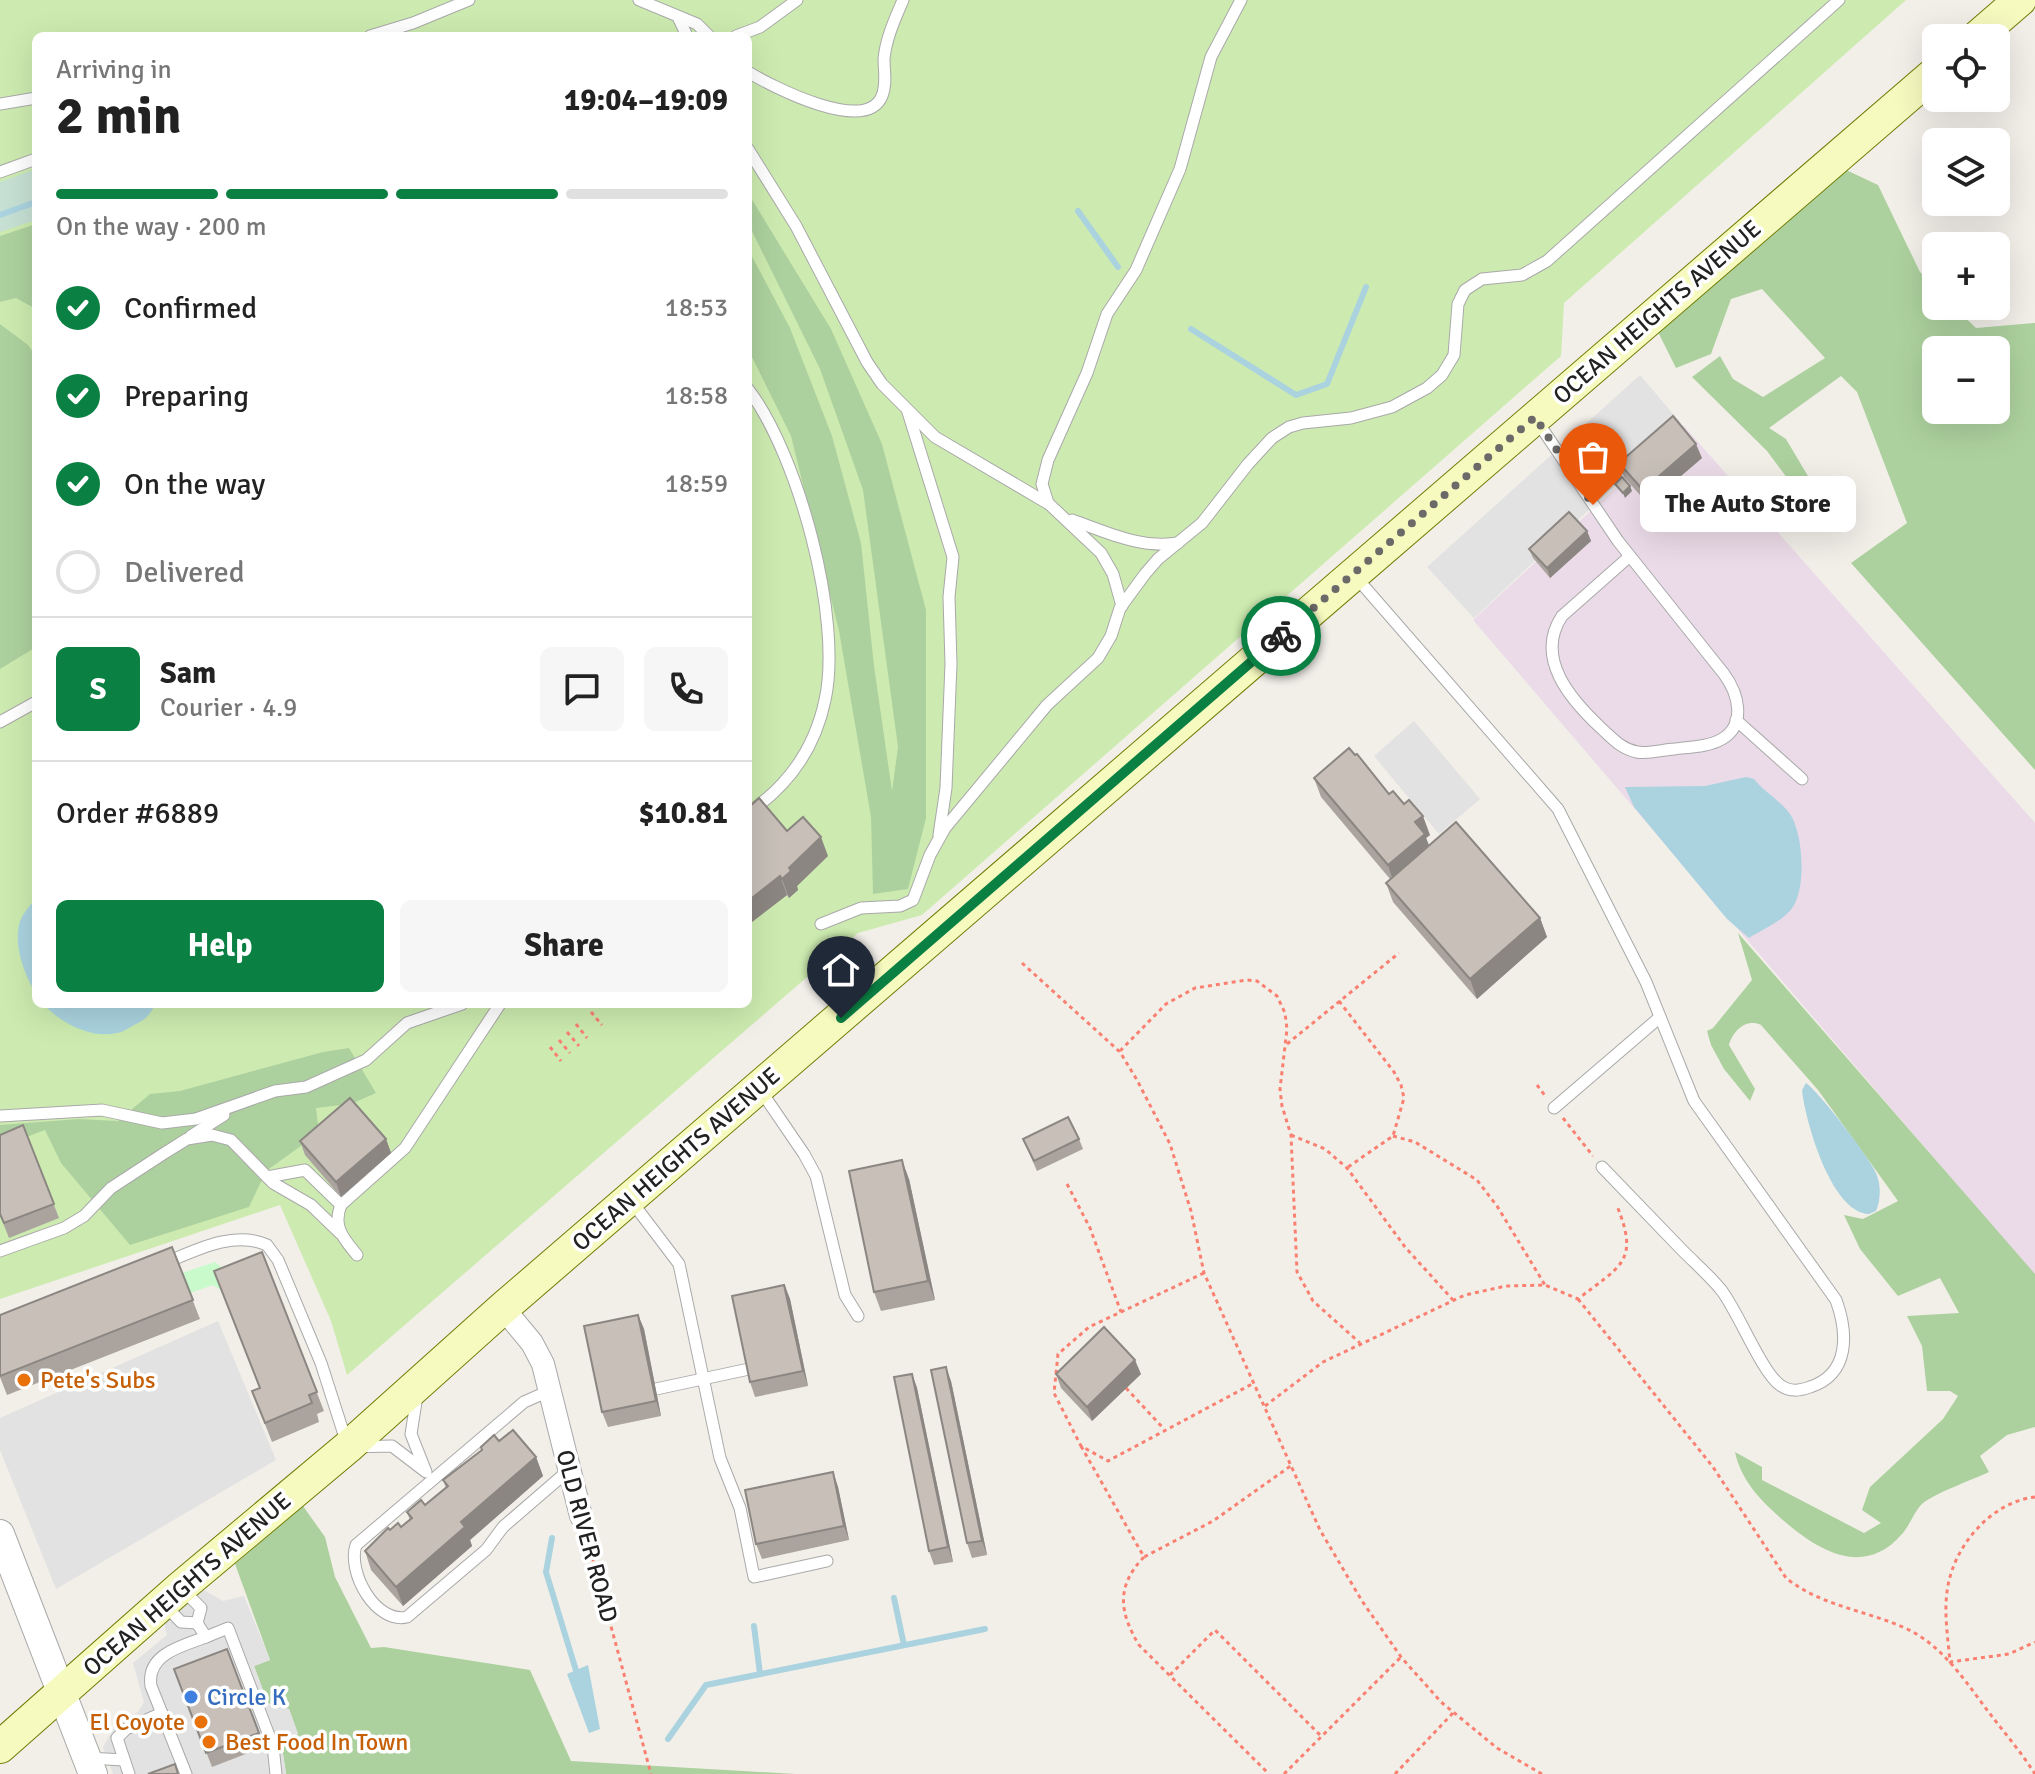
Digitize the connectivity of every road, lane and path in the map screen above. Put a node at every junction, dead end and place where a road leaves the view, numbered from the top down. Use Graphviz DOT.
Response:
graph roads {
  1 [pos="469,0"];
  2 [pos="639,0"];
  3 [pos="797,0"];
  4 [pos="903,0"];
  5 [pos="1241,0"];
  6 [pos="1839,0"];
  7 [pos="2020,0"];
  8 [pos="678,17"];
  9 [pos="1992,24"];
  10 [pos="385,32"];
  11 [pos="685,32"];
  12 [pos="705,32"];
  13 [pos="747,32"];
  14 [pos="752,74"];
  15 [pos="1922,84"];
  16 [pos="32,99"];
  17 [pos="0,104"];
  18 [pos="752,156"];
  19 [pos="32,160"];
  20 [pos="0,172"];
  21 [pos="752,395"];
  22 [pos="907,412"];
  23 [pos="1535,417"];
  24 [pos="1048,503"];
  25 [pos="1063,517"];
  26 [pos="1179,542"];
  27 [pos="1630,556"];
  28 [pos="1353,574"];
  29 [pos="1122,606"];
  30 [pos="32,704"];
  31 [pos="1736,720"];
  32 [pos="0,722"];
  33 [pos="1802,779"];
  34 [pos="752,810"];
  35 [pos="938,839"];
  36 [pos="821,924"];
  37 [pos="1399,953"];
  38 [pos="1022,963"];
  39 [pos="1339,1001"];
  40 [pos="450,1008"];
  41 [pos="497,1008"];
  42 [pos="591,1012"];
  43 [pos="1660,1017"];
  44 [pos="576,1024"];
  45 [pos="602,1025"];
  46 [pos="567,1032"];
  47 [pos="587,1038"];
  48 [pos="559,1040"];
  49 [pos="1287,1044"];
  50 [pos="579,1046"];
  51 [pos="550,1047"];
  52 [pos="1120,1052"];
  53 [pos="570,1053"];
  54 [pos="561,1061"];
  55 [pos="1537,1085"];
  56 [pos="758,1088"];
  57 [pos="240,1105"];
  58 [pos="1554,1108"];
  59 [pos="0,1116"];
  60 [pos="1291,1135"];
  61 [pos="1393,1136"];
  62 [pos="187,1139"];
  63 [pos="1602,1167"];
  64 [pos="1347,1168"];
  65 [pos="267,1177"];
  66 [pos="1067,1184"];
  67 [pos="629,1199"];
  68 [pos="341,1205"];
  69 [pos="340,1233"];
  70 [pos="0,1251"];
  71 [pos="357,1255"];
  72 [pos="160,1265"];
  73 [pos="1204,1273"];
  74 [pos="1545,1285"];
  75 [pos="1578,1299"];
  76 [pos="1453,1300"];
  77 [pos="503,1308"];
  78 [pos="1121,1312"];
  79 [pos="858,1316"];
  80 [pos="1360,1343"];
  81 [pos="749,1369"];
  82 [pos="703,1379"];
  83 [pos="420,1380"];
  84 [pos="1254,1383"];
  85 [pos="1126,1388"];
  86 [pos="656,1389"];
  87 [pos="549,1391"];
  88 [pos="1265,1406"];
  89 [pos="1166,1430"];
  90 [pos="1081,1446"];
  91 [pos="348,1447"];
  92 [pos="1292,1465"];
  93 [pos="570,1470"];
  94 [pos="430,1476"];
  95 [pos="2035,1497"];
  96 [pos="581,1516"];
  97 [pos="0,1534"];
  98 [pos="1144,1557"];
  99 [pos="827,1561"];
  100 [pos="172,1595"];
  101 [pos="197,1623"];
  102 [pos="206,1637"];
  103 [pos="2035,1642"];
  104 [pos="1401,1657"];
  105 [pos="1950,1662"];
  106 [pos="1170,1675"];
  107 [pos="61,1692"];
  108 [pos="1453,1712"];
  109 [pos="162,1713"];
  110 [pos="1321,1736"];
  111 [pos="0,1747"];
  112 [pos="124,1760"];
  113 [pos="90,1766"];
  114 [pos="129,1774"];
  115 [pos="186,1774"];
  116 [pos="276,1774"];
  117 [pos="651,1774"];
  118 [pos="1269,1774"];
  119 [pos="1284,1774"];
  120 [pos="1395,1774"];
  121 [pos="1542,1774"];
  122 [pos="2035,1774"];
  1 -- 10 [label="lane"];
  2 -- 8 [label="lane"];
  3 -- 13 [label="lane"];
  4 -- 14 [label="lane"];
  5 -- 24 [label="lane"];
  6 -- 26 [label="lane"];
  7 -- 9 [label="main road"];
  8 -- 11 [label="lane"];
  8 -- 12 [label="lane"];
  15 -- 23 [label="main road, OCEAN HEIGHTS AVENUE"];
  16 -- 17 [label="lane"];
  18 -- 22 [label="lane"];
  19 -- 20 [label="lane"];
  21 -- 34 [label="lane"];
  22 -- 24 [label="lane"];
  22 -- 35 [label="lane"];
  23 -- 27 [label="lane"];
  23 -- 28 [label="main road, OCEAN HEIGHTS AVENUE"];
  24 -- 25 [label="lane"];
  25 -- 26 [label="lane"];
  25 -- 29 [label="lane"];
  26 -- 29 [label="lane"];
  27 -- 31 [label="lane"];
  27 -- 31 [label="lane"];
  28 -- 43 [label="lane"];
  28 -- 56 [label="main road, OCEAN HEIGHTS AVENUE"];
  29 -- 35 [label="lane"];
  30 -- 32 [label="lane"];
  31 -- 33 [label="lane"];
  35 -- 36 [label="lane"];
  37 -- 39 [label="path"];
  38 -- 52 [label="path"];
  39 -- 49 [label="path"];
  39 -- 61 [label="path"];
  40 -- 57 [label="lane"];
  41 -- 68 [label="lane"];
  42 -- 45 [label="path"];
  43 -- 58 [label="lane"];
  43 -- 63 [label="lane"];
  44 -- 47 [label="path"];
  46 -- 50 [label="path"];
  48 -- 53 [label="path"];
  49 -- 52 [label="path"];
  49 -- 60 [label="path"];
  51 -- 54 [label="path"];
  52 -- 73 [label="path"];
  55 -- 58 [label="path"];
  56 -- 67 [label="main road, OCEAN HEIGHTS AVENUE"];
  56 -- 79 [label="lane"];
  57 -- 59 [label="lane"];
  57 -- 62 [label="lane"];
  58 -- 63 [label="path"];
  60 -- 64 [label="path"];
  60 -- 80 [label="path"];
  61 -- 64 [label="path"];
  61 -- 74 [label="path"];
  62 -- 65 [label="lane"];
  62 -- 70 [label="lane"];
  63 -- 75 [label="path"];
  64 -- 76 [label="path"];
  65 -- 68 [label="lane"];
  65 -- 69 [label="lane"];
  66 -- 78 [label="path"];
  67 -- 77 [label="main road, OCEAN HEIGHTS AVENUE"];
  67 -- 82 [label="lane"];
  68 -- 69 [label="lane"];
  69 -- 71 [label="lane"];
  72 -- 91 [label="lane"];
  73 -- 78 [label="path"];
  73 -- 84 [label="path"];
  74 -- 75 [label="path"];
  74 -- 76 [label="path"];
  75 -- 105 [label="path"];
  76 -- 80 [label="path"];
  77 -- 83 [label="main road, OCEAN HEIGHTS AVENUE"];
  77 -- 87 [label="street, OLD RIVER ROAD"];
  78 -- 90 [label="path"];
  80 -- 88 [label="path"];
  81 -- 82 [label="lane"];
  82 -- 86 [label="lane"];
  82 -- 99 [label="lane"];
  83 -- 91 [label="main road, OCEAN HEIGHTS AVENUE"];
  83 -- 94 [label="lane"];
  84 -- 88 [label="path"];
  84 -- 89 [label="path"];
  85 -- 89 [label="path"];
  87 -- 93 [label="street, OLD RIVER ROAD"];
  87 -- 94 [label="lane"];
  88 -- 92 [label="path"];
  89 -- 90 [label="path"];
  90 -- 98 [label="path"];
  91 -- 94 [label="lane"];
  91 -- 100 [label="main road, OCEAN HEIGHTS AVENUE"];
  92 -- 98 [label="path"];
  92 -- 104 [label="path"];
  93 -- 94 [label="lane"];
  93 -- 96 [label="street, OLD RIVER ROAD"];
  95 -- 105 [label="path"];
  96 -- 117 [label="path, OLD RIVER ROAD"];
  97 -- 107 [label="street"];
  98 -- 106 [label="path"];
  100 -- 101 [label="lane"];
  100 -- 101 [label="lane"];
  100 -- 107 [label="main road, OCEAN HEIGHTS AVENUE"];
  101 -- 102 [label="lane"];
  102 -- 109 [label="lane"];
  102 -- 116 [label="lane"];
  103 -- 105 [label="path"];
  104 -- 108 [label="path"];
  104 -- 110 [label="path"];
  105 -- 122 [label="path"];
  106 -- 110 [label="path"];
  106 -- 118 [label="path"];
  107 -- 111 [label="main road, OCEAN HEIGHTS AVENUE"];
  107 -- 113 [label="street"];
  108 -- 120 [label="path"];
  108 -- 121 [label="path"];
  109 -- 112 [label="lane"];
  109 -- 115 [label="lane"];
  110 -- 119 [label="path"];
  112 -- 113 [label="lane"];
  112 -- 114 [label="lane"];
}
